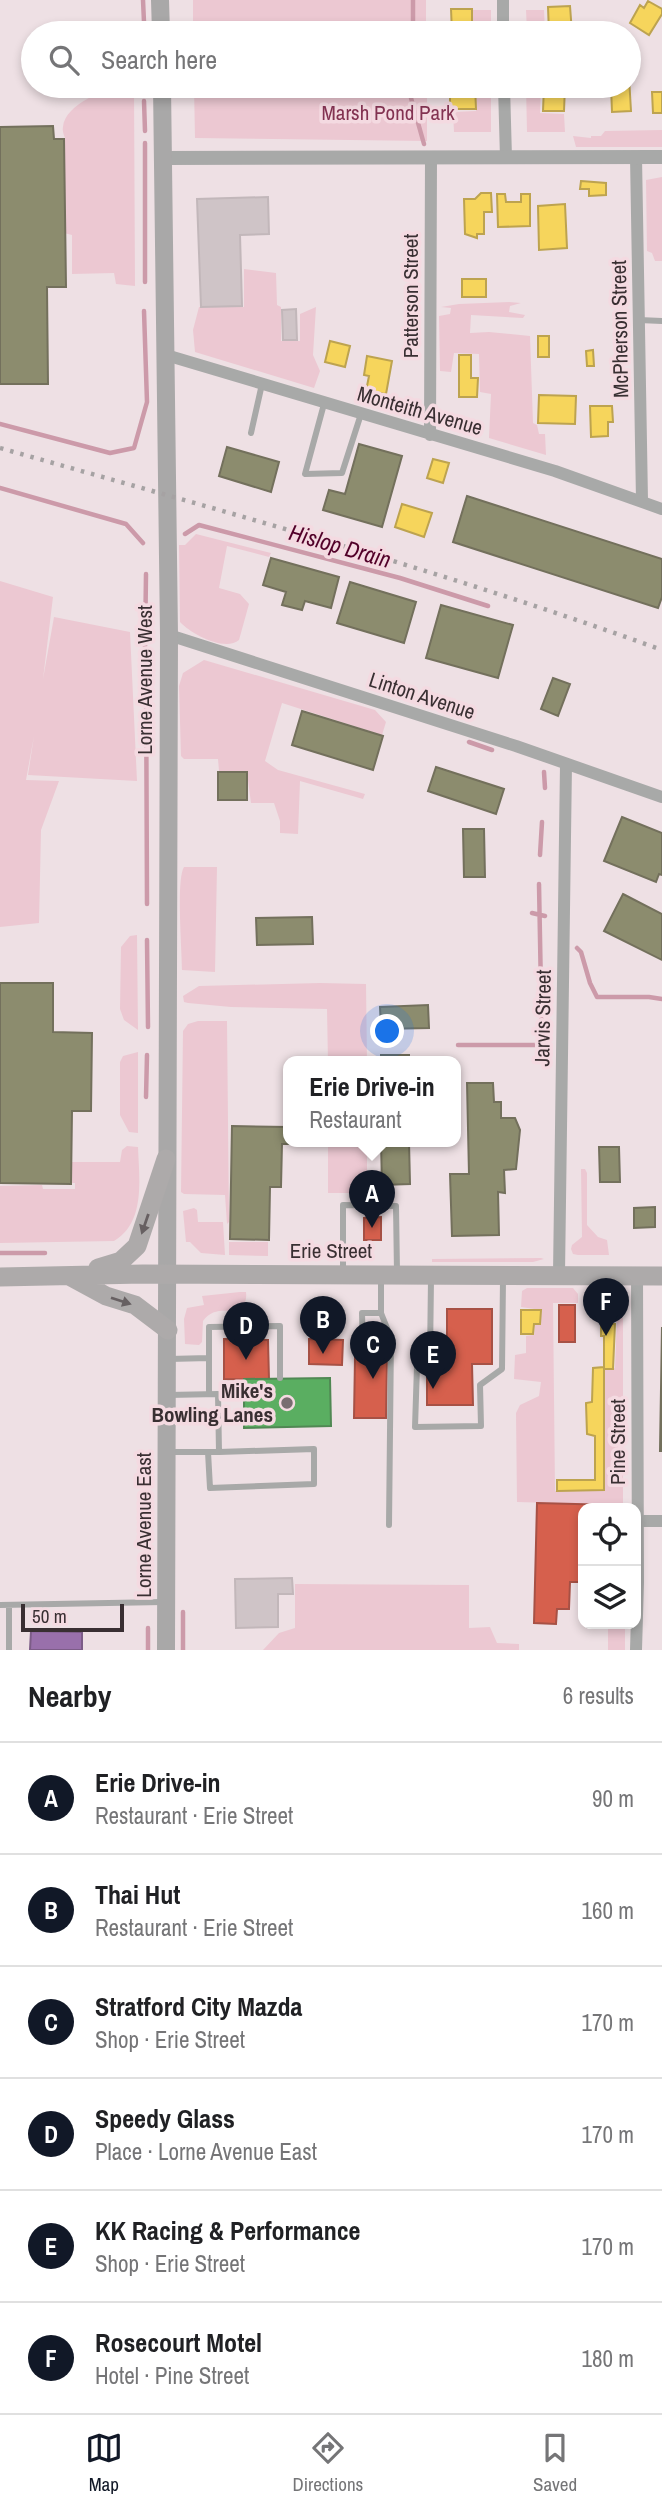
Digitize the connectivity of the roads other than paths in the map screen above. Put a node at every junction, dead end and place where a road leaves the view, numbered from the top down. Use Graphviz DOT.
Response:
graph roads {
  1 [pos="160,0"];
  2 [pos="503,0"];
  3 [pos="161,21"];
  4 [pos="503,21"];
  5 [pos="162,98"];
  6 [pos="504,98"];
  7 [pos="636,157"];
  8 [pos="662,157"];
  9 [pos="163,158"];
  10 [pos="431,158"];
  11 [pos="506,158"];
  12 [pos="639,320"];
  13 [pos="662,321"];
  14 [pos="166,355"];
  15 [pos="262,384"];
  16 [pos="324,404"];
  17 [pos="361,414"];
  18 [pos="251,433"];
  19 [pos="430,435"];
  20 [pos="642,500"];
  21 [pos="662,509"];
  22 [pos="169,635"];
  23 [pos="566,764"];
  24 [pos="662,797"];
  25 [pos="166,1159"];
  26 [pos="167,1274"];
  27 [pos="389,1274"];
  28 [pos="431,1274"];
  29 [pos="503,1274"];
  30 [pos="559,1274"];
  31 [pos="343,1275"];
  32 [pos="637,1275"];
  33 [pos="662,1276"];
  34 [pos="0,1277"];
  35 [pos="70,1277"];
  36 [pos="382,1313"];
  37 [pos="168,1330"];
  38 [pos="363,1352"];
  39 [pos="209,1358"];
  40 [pos="168,1359"];
  41 [pos="280,1378"];
  42 [pos="209,1394"];
  43 [pos="168,1395"];
  44 [pos="167,1452"];
  45 [pos="208,1452"];
  46 [pos="219,1452"];
  47 [pos="637,1503"];
  48 [pos="641,1521"];
  49 [pos="662,1521"];
  50 [pos="389,1525"];
  51 [pos="637,1566"];
  52 [pos="167,1602"];
  53 [pos="0,1605"];
  54 [pos="9,1605"];
  55 [pos="9,1650"];
  56 [pos="166,1650"];
  57 [pos="636,1650"];
  1 -- 3 [label="main road"];
  2 -- 4 [label="street"];
  5 -- 9 [label="main road, Lorne Avenue West"];
  6 -- 11 [label="street"];
  7 -- 8 [label="street"];
  7 -- 11 [label="street"];
  7 -- 12 [label="street, McPherson Street"];
  9 -- 10 [label="street"];
  9 -- 14 [label="main road, Lorne Avenue West"];
  10 -- 11 [label="street"];
  10 -- 19 [label="street, Patterson Street"];
  12 -- 13 [label="lane"];
  12 -- 20 [label="street, McPherson Street"];
  14 -- 15 [label="street, Monteith Avenue"];
  14 -- 22 [label="main road, Lorne Avenue West"];
  15 -- 16 [label="street, Monteith Avenue"];
  15 -- 18 [label="lane"];
  16 -- 17 [label="street, Monteith Avenue"];
  16 -- 17 [label="lane"];
  17 -- 19 [label="street, Monteith Avenue"];
  19 -- 20 [label="street, Monteith Avenue"];
  20 -- 21 [label="street, Monteith Avenue"];
  22 -- 23 [label="street, Linton Avenue"];
  22 -- 25 [label="main road, Lorne Avenue West"];
  23 -- 24 [label="street, Linton Avenue"];
  23 -- 30 [label="street, Jarvis Street"];
  25 -- 26 [label="main road, Lorne Avenue West"];
  25 -- 35 [label="main road, one-way"];
  26 -- 31 [label="main road, Erie Street"];
  26 -- 35 [label="main road, Erie Street"];
  26 -- 37 [label="main road, Lorne Avenue East"];
  27 -- 28 [label="main road, Erie Street"];
  27 -- 31 [label="main road, Erie Street"];
  27 -- 31 [label="lane"];
  27 -- 36 [label="lane"];
  28 -- 29 [label="main road, Erie Street"];
  28 -- 29 [label="lane"];
  29 -- 30 [label="main road, Erie Street"];
  30 -- 32 [label="main road, Erie Street"];
  32 -- 33 [label="main road, Erie Street"];
  32 -- 47 [label="street, Pine Street"];
  34 -- 35 [label="main road, Erie Street"];
  35 -- 37 [label="main road, one-way"];
  36 -- 38 [label="lane"];
  36 -- 50 [label="lane"];
  37 -- 40 [label="main road, Lorne Avenue East"];
  39 -- 40 [label="lane"];
  39 -- 41 [label="lane"];
  39 -- 42 [label="lane"];
  40 -- 43 [label="main road, Lorne Avenue East"];
  42 -- 43 [label="lane"];
  42 -- 46 [label="lane"];
  43 -- 44 [label="main road, Lorne Avenue East"];
  44 -- 45 [label="lane"];
  44 -- 52 [label="main road, Lorne Avenue East"];
  45 -- 46 [label="lane"];
  45 -- 46 [label="lane"];
  48 -- 49 [label="street"];
  51 -- 57 [label="street, Pine Street"];
  52 -- 54 [label="lane"];
  52 -- 56 [label="main road, Lorne Avenue East"];
  53 -- 54 [label="lane"];
  54 -- 55 [label="lane"];
}
